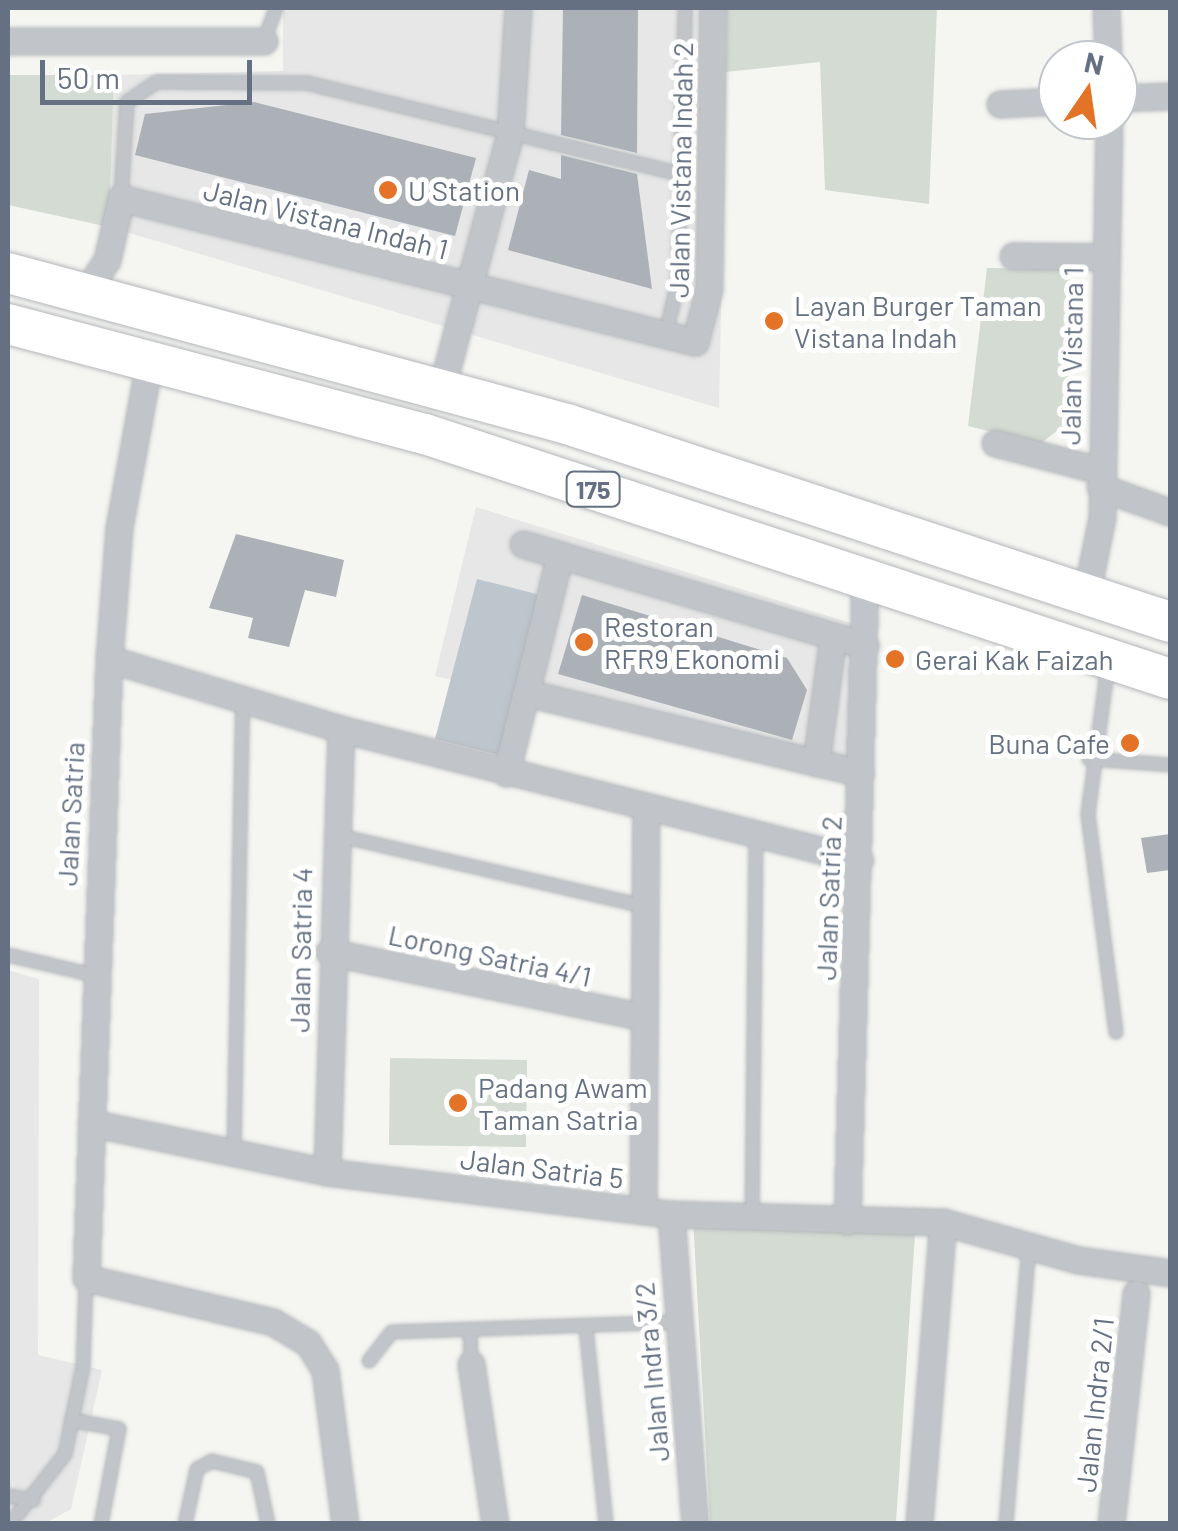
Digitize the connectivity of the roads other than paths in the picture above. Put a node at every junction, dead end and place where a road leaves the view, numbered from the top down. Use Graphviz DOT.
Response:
graph roads {
  1 [pos="276,8"];
  2 [pos="518,8"];
  3 [pos="685,8"];
  4 [pos="712,8"];
  5 [pos="1106,8"];
  6 [pos="1107,40"];
  7 [pos="8,41"];
  8 [pos="264,41"];
  9 [pos="1170,96"];
  10 [pos="1138,97"];
  11 [pos="1038,102"];
  12 [pos="1000,104"];
  13 [pos="510,134"];
  14 [pos="1108,140"];
  15 [pos="684,175"];
  16 [pos="122,198"];
  17 [pos="1012,256"];
  18 [pos="1104,257"];
  19 [pos="8,273"];
  20 [pos="473,286"];
  21 [pos="86,292"];
  22 [pos="8,324"];
  23 [pos="665,336"];
  24 [pos="150,357"];
  25 [pos="442,387"];
  26 [pos="995,443"];
  27 [pos="1100,478"];
  28 [pos="1170,512"];
  29 [pos="523,544"];
  30 [pos="560,555"];
  31 [pos="865,576"];
  32 [pos="1087,592"];
  33 [pos="1170,622"];
  34 [pos="833,636"];
  35 [pos="865,645"];
  36 [pos="1111,656"];
  37 [pos="109,659"];
  38 [pos="1170,679"];
  39 [pos="531,694"];
  40 [pos="242,699"];
  41 [pos="341,729"];
  42 [pos="1090,759"];
  43 [pos="816,763"];
  44 [pos="1170,765"];
  45 [pos="506,773"];
  46 [pos="861,773"];
  47 [pos="646,810"];
  48 [pos="334,835"];
  49 [pos="756,837"];
  50 [pos="860,860"];
  51 [pos="644,906"];
  52 [pos="328,952"];
  53 [pos="8,955"];
  54 [pos="93,975"];
  55 [pos="638,1016"];
  56 [pos="1116,1032"];
  57 [pos="91,1123"];
  58 [pos="234,1151"];
  59 [pos="327,1172"];
  60 [pos="643,1211"];
  61 [pos="671,1214"];
  62 [pos="848,1220"];
  63 [pos="942,1222"];
  64 [pos="752,1224"];
  65 [pos="1029,1246"];
  66 [pos="1170,1273"];
  67 [pos="86,1278"];
  68 [pos="1136,1294"];
  69 [pos="674,1322"];
  70 [pos="586,1327"];
  71 [pos="470,1330"];
  72 [pos="369,1362"];
  73 [pos="471,1364"];
  74 [pos="71,1420"];
  75 [pos="8,1496"];
  76 [pos="34,1500"];
  77 [pos="10,1524"];
  78 [pos="101,1524"];
  79 [pos="185,1524"];
  80 [pos="268,1524"];
  81 [pos="344,1524"];
  82 [pos="495,1524"];
  83 [pos="606,1524"];
  84 [pos="695,1524"];
  85 [pos="919,1524"];
  86 [pos="1006,1524"];
  87 [pos="1112,1524"];
  1 -- 8 [label="lane"];
  2 -- 13 [label="street, Jalan Vistana Indah 1"];
  3 -- 15 [label="lane"];
  4 -- 23 [label="street, Jalan Vistana Indah 2"];
  5 -- 6 [label="street"];
  7 -- 8 [label="street"];
  9 -- 10 [label="street"];
  11 -- 12 [label="street"];
  13 -- 15 [label="lane"];
  13 -- 16 [label="lane"];
  13 -- 20 [label="street, Jalan Vistana Indah 1"];
  14 -- 18 [label="street, Jalan Vistana 1"];
  15 -- 23 [label="lane"];
  16 -- 20 [label="street, Jalan Vistana Indah 1"];
  16 -- 21 [label="street"];
  17 -- 18 [label="street"];
  18 -- 27 [label="street, Jalan Vistana 1"];
  19 -- 21 [label="highway, 175"];
  20 -- 23 [label="street"];
  20 -- 25 [label="street"];
  21 -- 25 [label="highway, 175"];
  22 -- 24 [label="highway, 175"];
  24 -- 31 [label="highway, 175"];
  24 -- 37 [label="street, Jalan Satria"];
  25 -- 32 [label="highway, 175"];
  26 -- 27 [label="street"];
  27 -- 28 [label="street"];
  27 -- 32 [label="street, Jalan Vistana 1"];
  29 -- 30 [label="street"];
  30 -- 34 [label="street"];
  30 -- 39 [label="street"];
  31 -- 35 [label="street, Jalan Satria 2"];
  31 -- 36 [label="highway, 175"];
  32 -- 33 [label="highway, 175"];
  34 -- 35 [label="street"];
  34 -- 43 [label="street"];
  35 -- 46 [label="street, Jalan Satria 2"];
  36 -- 38 [label="highway, 175"];
  36 -- 42 [label="lane"];
  37 -- 40 [label="street"];
  37 -- 54 [label="street, Jalan Satria"];
  39 -- 43 [label="street"];
  39 -- 45 [label="street"];
  40 -- 41 [label="street"];
  40 -- 58 [label="lane"];
  41 -- 45 [label="street"];
  41 -- 48 [label="street, Jalan Satria 4"];
  42 -- 44 [label="lane"];
  42 -- 56 [label="lane"];
  43 -- 46 [label="street"];
  45 -- 47 [label="street"];
  46 -- 50 [label="street, Jalan Satria 2"];
  47 -- 49 [label="street"];
  47 -- 51 [label="street"];
  48 -- 51 [label="lane"];
  48 -- 52 [label="street, Jalan Satria 4"];
  49 -- 50 [label="street"];
  49 -- 64 [label="lane"];
  50 -- 62 [label="street, Jalan Satria 2"];
  51 -- 55 [label="street"];
  52 -- 55 [label="street, Lorong Satria 4/1"];
  52 -- 59 [label="street, Jalan Satria 4"];
  53 -- 54 [label="lane"];
  54 -- 57 [label="street, Jalan Satria"];
  55 -- 60 [label="street"];
  57 -- 58 [label="street, Jalan Satria 5"];
  57 -- 67 [label="street, Jalan Satria"];
  58 -- 59 [label="street, Jalan Satria 5"];
  59 -- 60 [label="street, Jalan Satria 5"];
  60 -- 61 [label="street, Jalan Satria 5"];
  61 -- 64 [label="street, Jalan Satria 5"];
  61 -- 69 [label="street, Jalan Indra 3/2"];
  62 -- 63 [label="street, Jalan Satria 5"];
  62 -- 64 [label="street, Jalan Satria 5"];
  63 -- 65 [label="street, Jalan Satria 5"];
  63 -- 85 [label="street"];
  65 -- 66 [label="street, Jalan Satria 5"];
  65 -- 86 [label="lane"];
  67 -- 74 [label="lane"];
  67 -- 81 [label="street"];
  68 -- 87 [label="street, Jalan Indra 2/1"];
  69 -- 70 [label="lane"];
  69 -- 84 [label="street, Jalan Indra 3/2"];
  70 -- 71 [label="lane"];
  70 -- 83 [label="lane"];
  71 -- 72 [label="lane"];
  71 -- 73 [label="lane"];
  73 -- 82 [label="street"];
  74 -- 76 [label="lane"];
  74 -- 78 [label="lane"];
  75 -- 76 [label="lane"];
  76 -- 77 [label="lane"];
  79 -- 80 [label="lane"];
}
